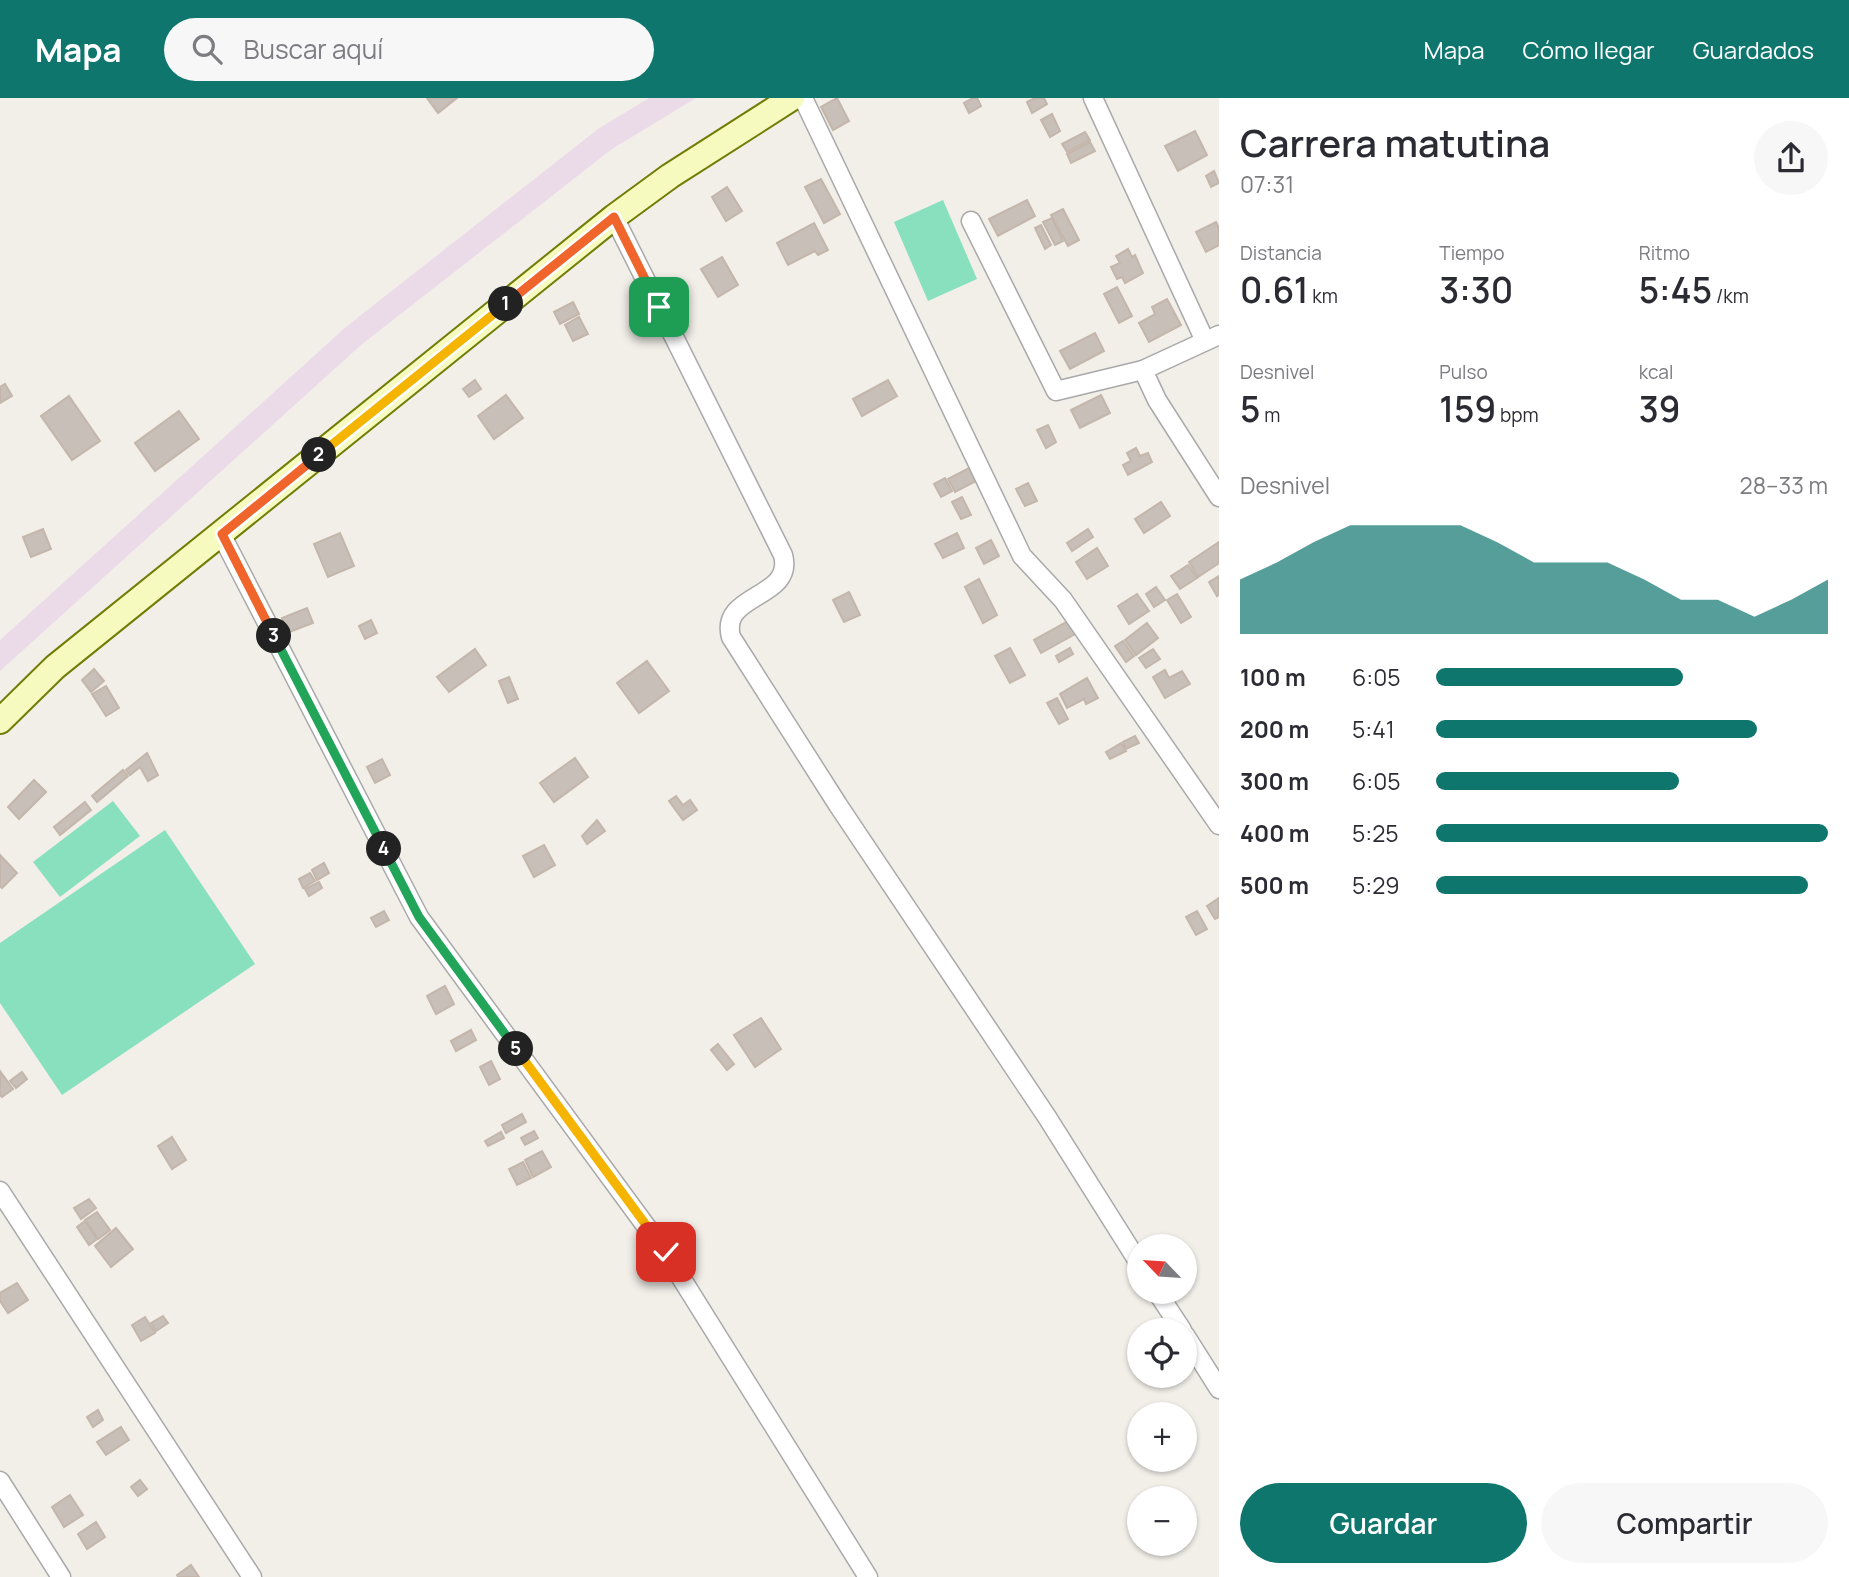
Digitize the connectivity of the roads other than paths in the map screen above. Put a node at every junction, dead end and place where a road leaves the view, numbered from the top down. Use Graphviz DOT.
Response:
graph roads {
  1 [pos="792,98"];
  2 [pos="803,98"];
  3 [pos="1093,98"];
  4 [pos="614,217"];
  5 [pos="971,221"];
  6 [pos="1212,338"];
  7 [pos="1143,370"];
  8 [pos="1219,497"];
  9 [pos="222,534"];
  10 [pos="0,721"];
  11 [pos="1219,825"];
  12 [pos="0,1191"];
  13 [pos="1127,1244"];
  14 [pos="1197,1354"];
  15 [pos="1219,1389"];
  16 [pos="0,1481"];
  17 [pos="61,1577"];
  18 [pos="252,1577"];
  19 [pos="868,1577"];
  1 -- 4 [label="street"];
  2 -- 11 [label="street"];
  3 -- 6 [label="street"];
  4 -- 9 [label="street"];
  4 -- 13 [label="street"];
  5 -- 7 [label="street"];
  6 -- 7 [label="street"];
  7 -- 8 [label="street"];
  9 -- 10 [label="street"];
  9 -- 19 [label="street"];
  12 -- 18 [label="street"];
  14 -- 15 [label="street"];
  16 -- 17 [label="street"];
}
